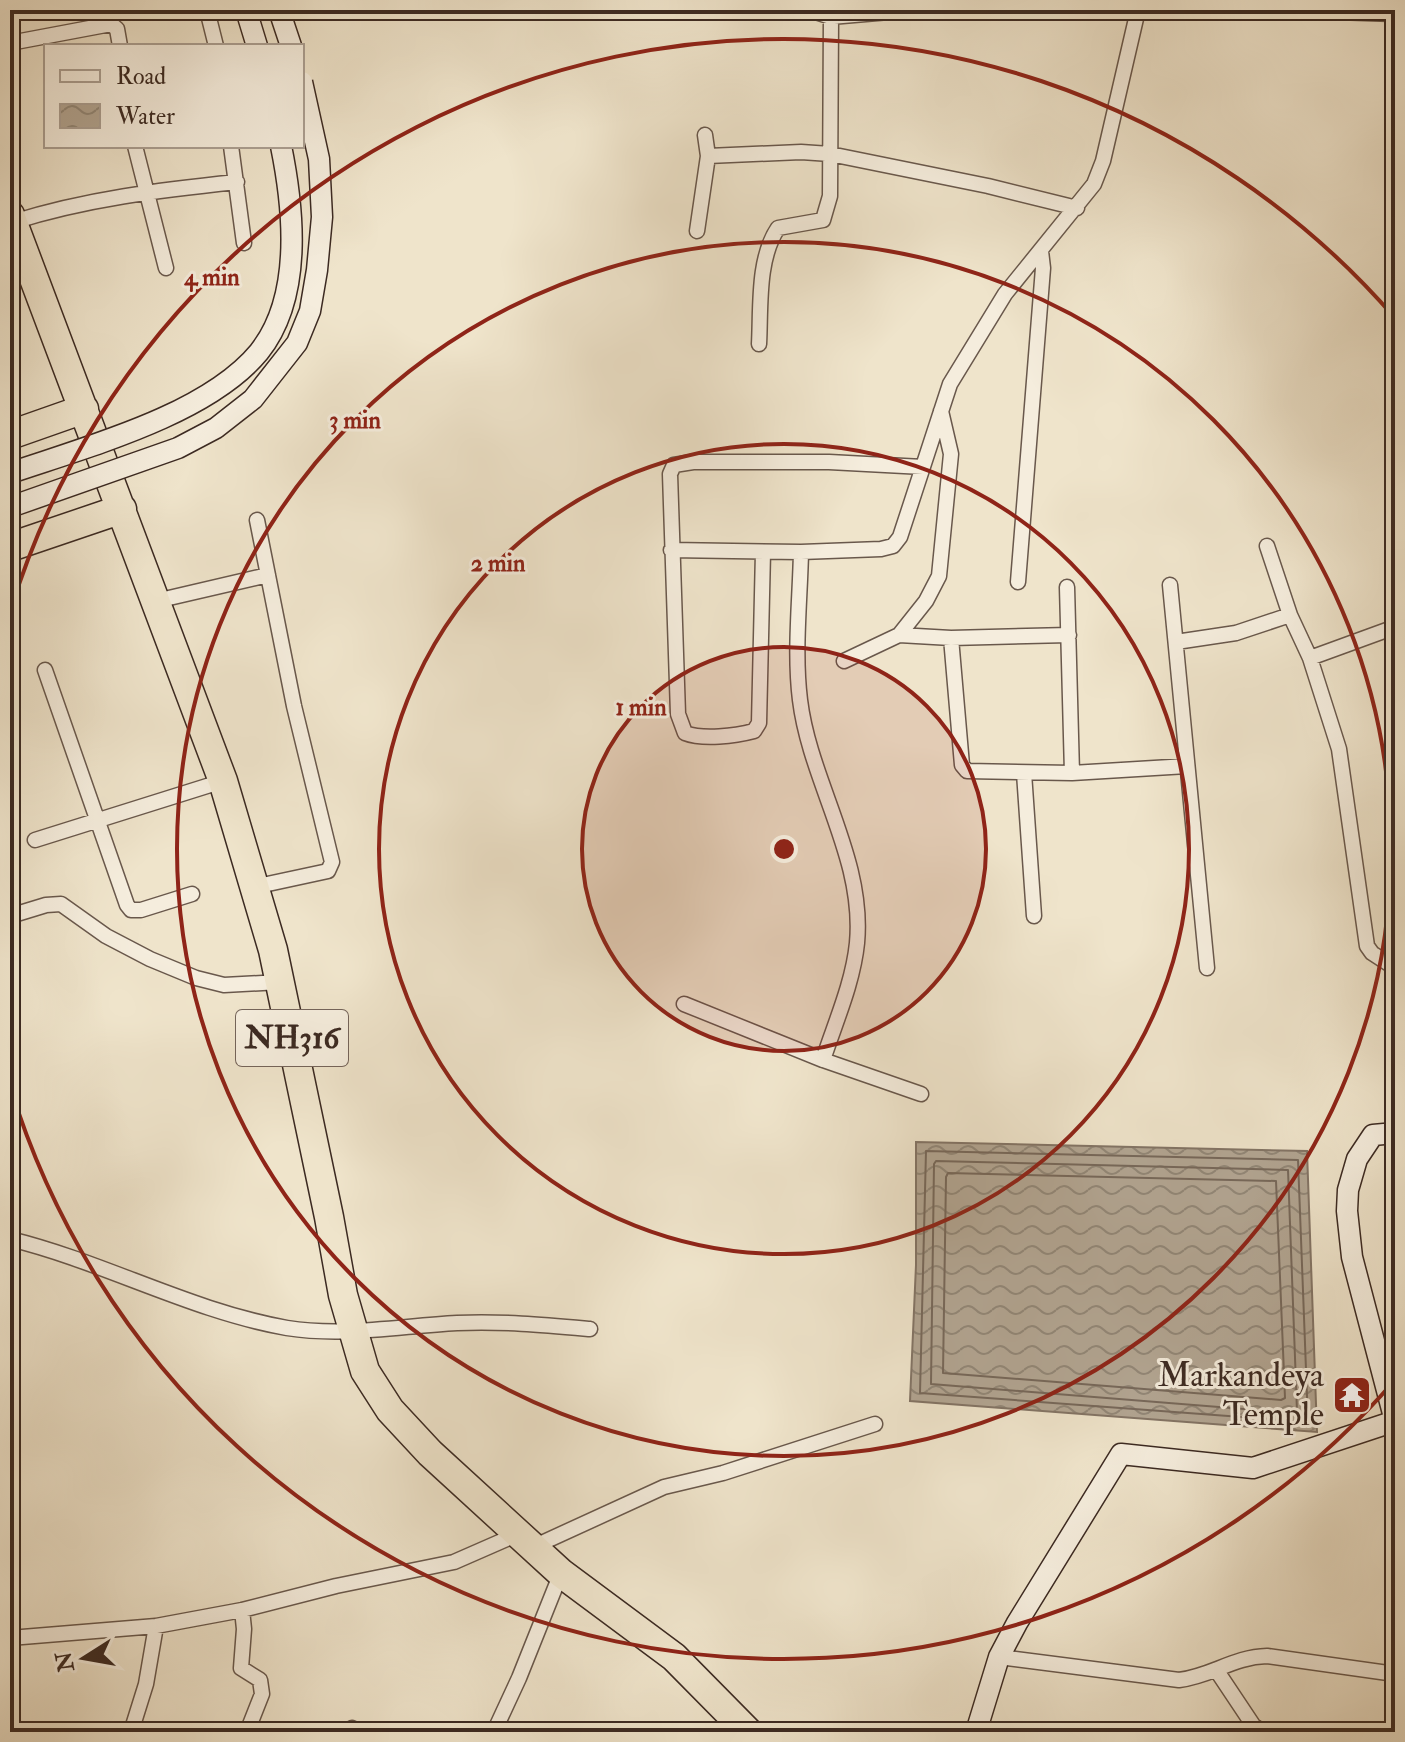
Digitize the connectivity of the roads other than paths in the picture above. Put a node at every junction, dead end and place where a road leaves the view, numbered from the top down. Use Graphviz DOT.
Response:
graph roads {
  1 [pos="207,10"];
  2 [pos="246,10"];
  3 [pos="279,10"];
  4 [pos="809,10"];
  5 [pos="912,10"];
  6 [pos="1138,10"];
  7 [pos="1277,10"];
  8 [pos="1395,14"];
  9 [pos="831,17"];
  10 [pos="10,43"];
  11 [pos="120,44"];
  12 [pos="216,44"];
  13 [pos="256,44"];
  14 [pos="290,44"];
  15 [pos="304,91"];
  16 [pos="705,135"];
  17 [pos="136,148"];
  18 [pos="231,148"];
  19 [pos="281,148"];
  20 [pos="830,154"];
  21 [pos="708,156"];
  22 [pos="237,182"];
  23 [pos="147,192"];
  24 [pos="1077,208"];
  25 [pos="11,218"];
  26 [pos="697,231"];
  27 [pos="244,243"];
  28 [pos="1041,251"];
  29 [pos="166,268"];
  30 [pos="759,344"];
  31 [pos="84,409"];
  32 [pos="941,411"];
  33 [pos="10,435"];
  34 [pos="923,467"];
  35 [pos="10,473"];
  36 [pos="12,507"];
  37 [pos="122,509"];
  38 [pos="257,520"];
  39 [pos="1267,546"];
  40 [pos="10,547"];
  41 [pos="671,550"];
  42 [pos="763,552"];
  43 [pos="801,552"];
  44 [pos="268,575"];
  45 [pos="1018,582"];
  46 [pos="1170,585"];
  47 [pos="1067,587"];
  48 [pos="156,601"];
  49 [pos="1290,615"];
  50 [pos="1395,627"];
  51 [pos="899,635"];
  52 [pos="1069,635"];
  53 [pos="951,638"];
  54 [pos="1176,642"];
  55 [pos="1310,658"];
  56 [pos="844,661"];
  57 [pos="45,670"];
  58 [pos="1187,766"];
  59 [pos="1024,773"];
  60 [pos="1072,773"];
  61 [pos="223,781"];
  62 [pos="95,820"];
  63 [pos="35,840"];
  64 [pos="254,887"];
  65 [pos="192,894"];
  66 [pos="10,916"];
  67 [pos="1034,916"];
  68 [pos="1207,968"];
  69 [pos="1395,968"];
  70 [pos="280,982"];
  71 [pos="684,1004"];
  72 [pos="823,1060"];
  73 [pos="921,1094"];
  74 [pos="1395,1133"];
  75 [pos="10,1239"];
  76 [pos="590,1329"];
  77 [pos="352,1332"];
  78 [pos="875,1424"];
  79 [pos="525,1541"];
  80 [pos="561,1573"];
  81 [pos="242,1610"];
  82 [pos="156,1626"];
  83 [pos="10,1638"];
  84 [pos="999,1657"];
  85 [pos="1217,1671"];
  86 [pos="1395,1674"];
  87 [pos="10,1704"];
  88 [pos="131,1732"];
  89 [pos="247,1732"];
  90 [pos="494,1732"];
  91 [pos="748,1732"];
  92 [pos="976,1732"];
  93 [pos="1262,1732"];
  1 -- 12 [label="street"];
  2 -- 13 [label="main road"];
  3 -- 14 [label="main road"];
  4 -- 9 [label="street"];
  5 -- 9 [label="street"];
  6 -- 24 [label="street"];
  7 -- 8 [label="street"];
  9 -- 20 [label="street"];
  10 -- 11 [label="street"];
  15 -- 36 [label="main road, bridge"];
  16 -- 21 [label="street"];
  17 -- 23 [label="street"];
  18 -- 22 [label="street"];
  19 -- 35 [label="main road, bridge"];
  20 -- 21 [label="street"];
  20 -- 24 [label="street"];
  20 -- 30 [label="street"];
  21 -- 26 [label="street"];
  22 -- 23 [label="street"];
  22 -- 27 [label="street"];
  23 -- 25 [label="street"];
  23 -- 29 [label="street"];
  24 -- 28 [label="street"];
  25 -- 31 [label="highway, NH316"];
  28 -- 32 [label="street"];
  28 -- 45 [label="street"];
  31 -- 33 [label="highway"];
  31 -- 37 [label="highway, NH316"];
  32 -- 34 [label="street"];
  32 -- 51 [label="street"];
  34 -- 41 [label="street"];
  34 -- 43 [label="street"];
  37 -- 40 [label="highway"];
  37 -- 48 [label="highway, NH316"];
  38 -- 44 [label="street"];
  39 -- 49 [label="street"];
  41 -- 42 [label="street"];
  41 -- 42 [label="street"];
  42 -- 43 [label="street"];
  43 -- 72 [label="street"];
  44 -- 48 [label="street"];
  44 -- 64 [label="street"];
  46 -- 54 [label="street"];
  47 -- 52 [label="street"];
  48 -- 61 [label="highway, NH316"];
  49 -- 54 [label="street"];
  49 -- 55 [label="street"];
  50 -- 55 [label="street"];
  51 -- 53 [label="street"];
  51 -- 56 [label="street"];
  52 -- 53 [label="street"];
  52 -- 60 [label="street"];
  53 -- 59 [label="street"];
  54 -- 58 [label="street"];
  55 -- 69 [label="street"];
  57 -- 62 [label="street"];
  58 -- 60 [label="street"];
  58 -- 68 [label="street"];
  59 -- 60 [label="street"];
  59 -- 67 [label="street"];
  61 -- 62 [label="street"];
  61 -- 64 [label="highway, NH316"];
  62 -- 63 [label="street"];
  62 -- 65 [label="street"];
  64 -- 70 [label="highway, NH316"];
  66 -- 70 [label="street"];
  70 -- 77 [label="highway, NH316"];
  71 -- 72 [label="street"];
  72 -- 73 [label="street"];
  74 -- 84 [label="main road"];
  75 -- 77 [label="street"];
  76 -- 77 [label="street"];
  77 -- 79 [label="highway, NH316"];
  78 -- 79 [label="street"];
  79 -- 80 [label="highway, NH316"];
  79 -- 81 [label="street"];
  80 -- 90 [label="street"];
  80 -- 91 [label="highway, NH316"];
  81 -- 82 [label="street"];
  81 -- 89 [label="street"];
  82 -- 83 [label="street"];
  82 -- 88 [label="street"];
  83 -- 87 [label="street"];
  84 -- 85 [label="street"];
  84 -- 92 [label="main road"];
  85 -- 86 [label="street"];
  85 -- 93 [label="street"];
}
